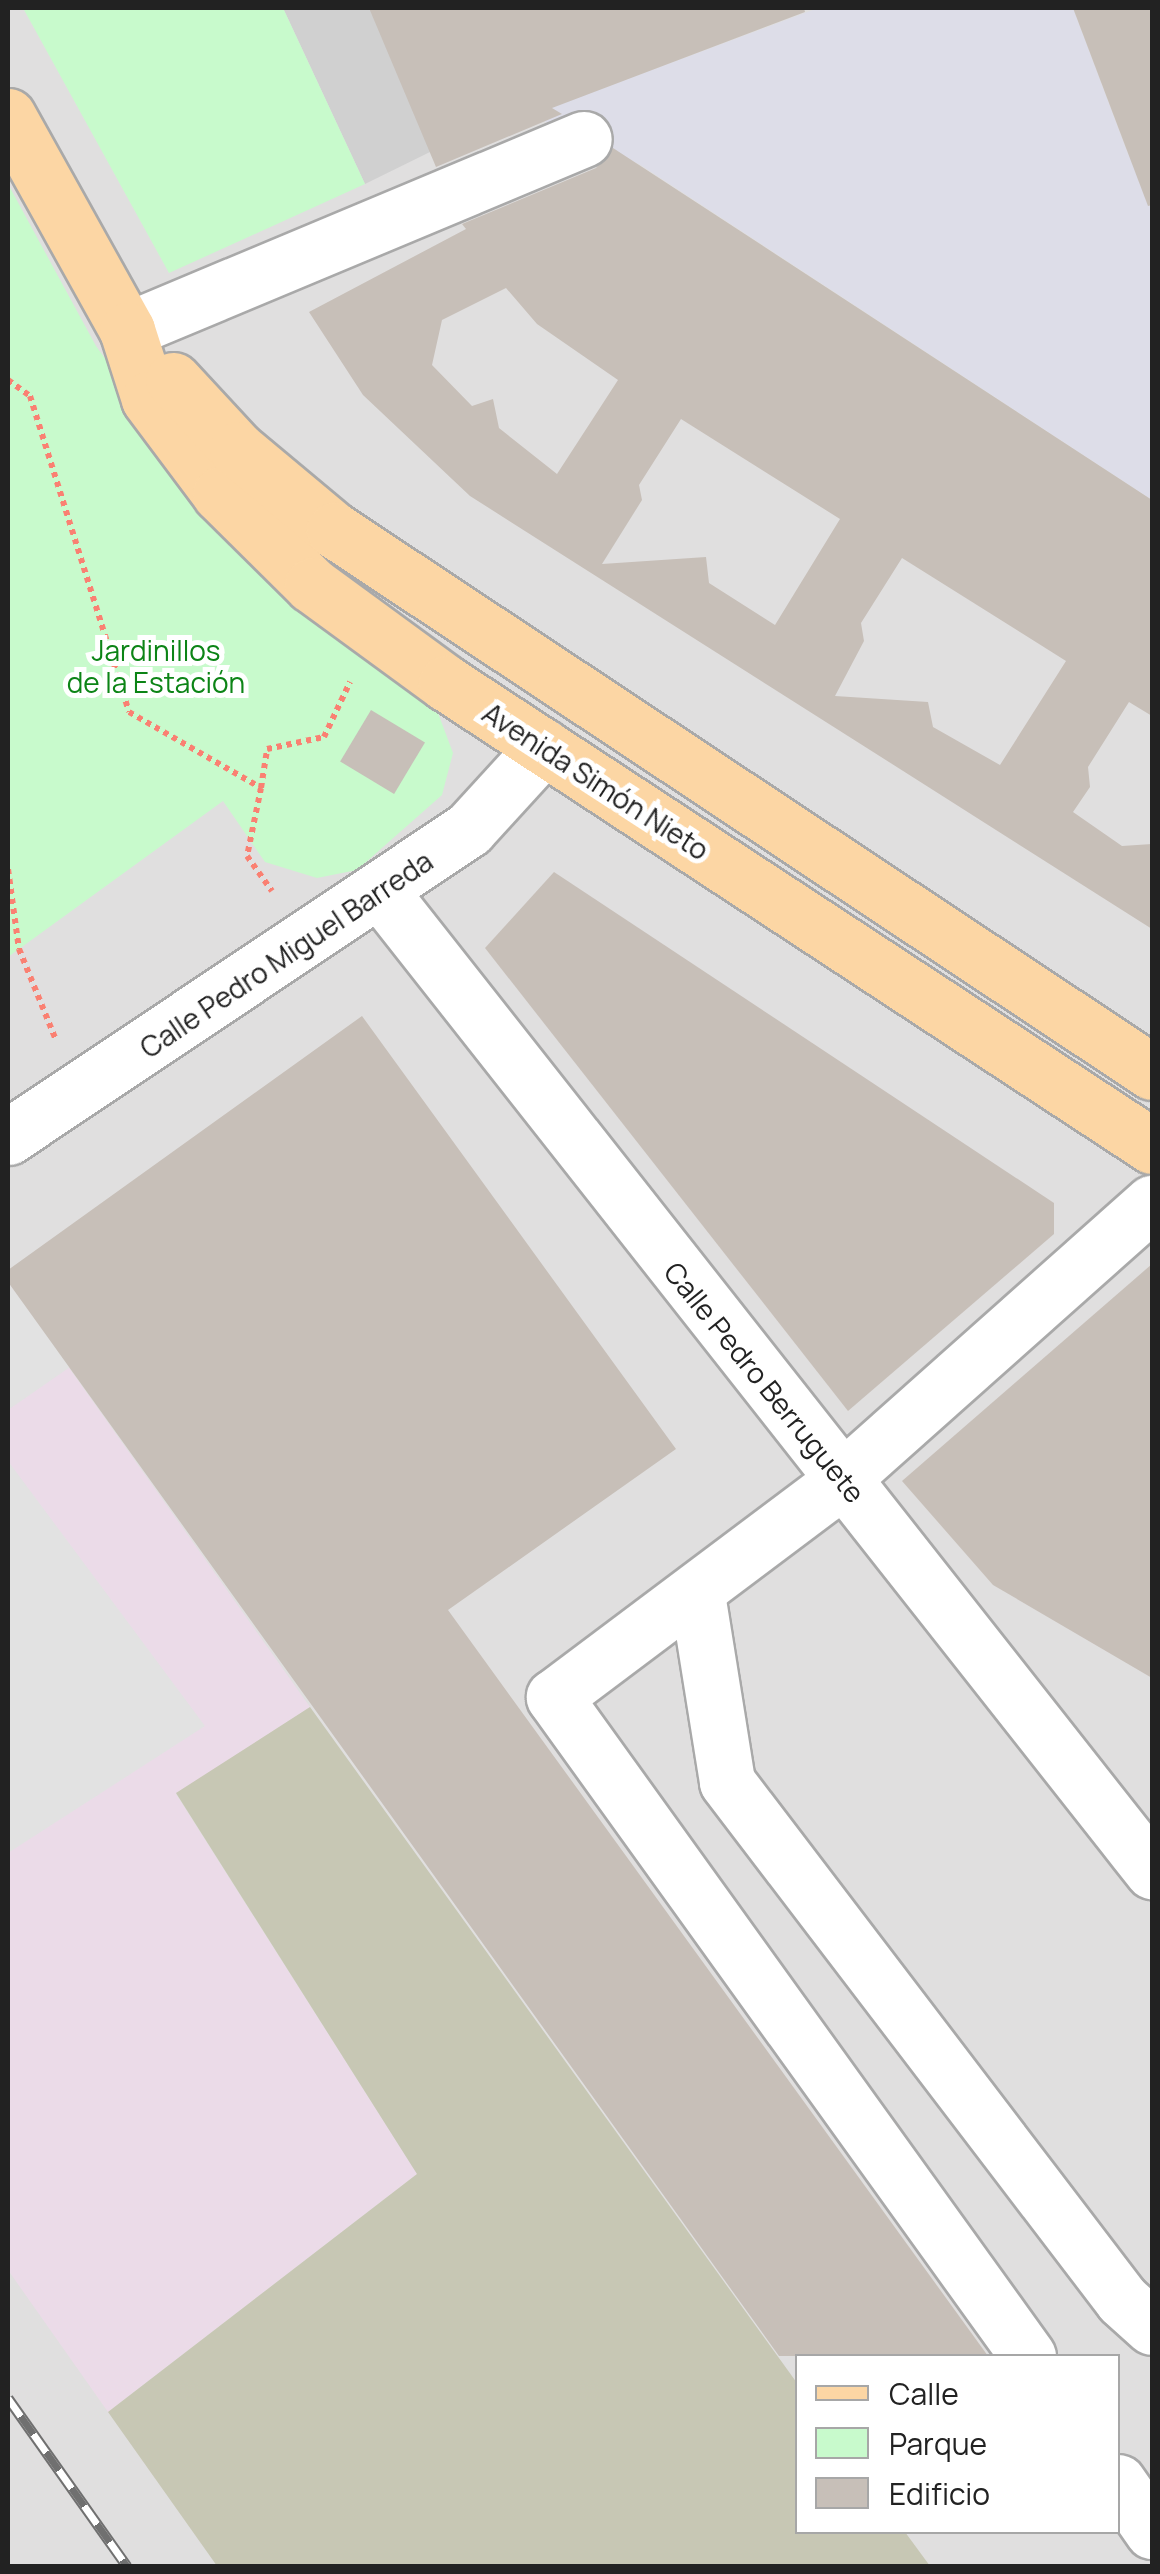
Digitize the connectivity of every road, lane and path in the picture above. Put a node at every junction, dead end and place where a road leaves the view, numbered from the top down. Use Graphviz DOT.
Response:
graph roads {
  1 [pos="8,116"];
  2 [pos="584,138"];
  3 [pos="127,330"];
  4 [pos="8,380"];
  5 [pos="334,530"];
  6 [pos="374,631"];
  7 [pos="544,747"];
  8 [pos="262,788"];
  9 [pos="810,846"];
  10 [pos="8,869"];
  11 [pos="380,891"];
  12 [pos="308,942"];
  13 [pos="1032,993"];
  14 [pos="1152,1072"];
  15 [pos="78,1094"];
  16 [pos="1152,1098"];
  17 [pos="8,1137"];
  18 [pos="1152,1146"];
  19 [pos="1152,1203"];
  20 [pos="842,1480"];
  21 [pos="697,1594"];
  22 [pos="1152,1871"];
  23 [pos="1152,2327"];
  24 [pos="1027,2354"];
  25 [pos="1120,2485"];
  26 [pos="1152,2531"];
  1 -- 3 [label="main road, Avenida Simón Nieto"];
  2 -- 3 [label="street"];
  3 -- 5 [label="main road, Avenida Simón Nieto"];
  3 -- 6 [label="main road, Avenida Simón Nieto"];
  4 -- 8 [label="path"];
  5 -- 7 [label="main road"];
  5 -- 9 [label="main road, Avenida Simón Nieto"];
  6 -- 7 [label="main road, Avenida Simón Nieto"];
  6 -- 8 [label="path"];
  7 -- 9 [label="main road"];
  7 -- 11 [label="street, Calle Pedro Miguel Barreda"];
  7 -- 18 [label="main road, Avenida Simón Nieto"];
  8 -- 12 [label="path"];
  9 -- 13 [label="main road, Avenida Simón Nieto"];
  10 -- 15 [label="path"];
  11 -- 12 [label="street, Calle Pedro Miguel Barreda"];
  11 -- 20 [label="street, Calle Pedro Berruguete"];
  12 -- 15 [label="street, Calle Pedro Miguel Barreda"];
  13 -- 14 [label="main road, Avenida Simón Nieto"];
  13 -- 16 [label="main road"];
  15 -- 17 [label="street, Calle Pedro Miguel Barreda"];
  19 -- 20 [label="street"];
  20 -- 21 [label="street"];
  20 -- 22 [label="street, Calle Pedro Berruguete"];
  21 -- 23 [label="street"];
  21 -- 24 [label="street"];
  25 -- 26 [label="street"];
}
